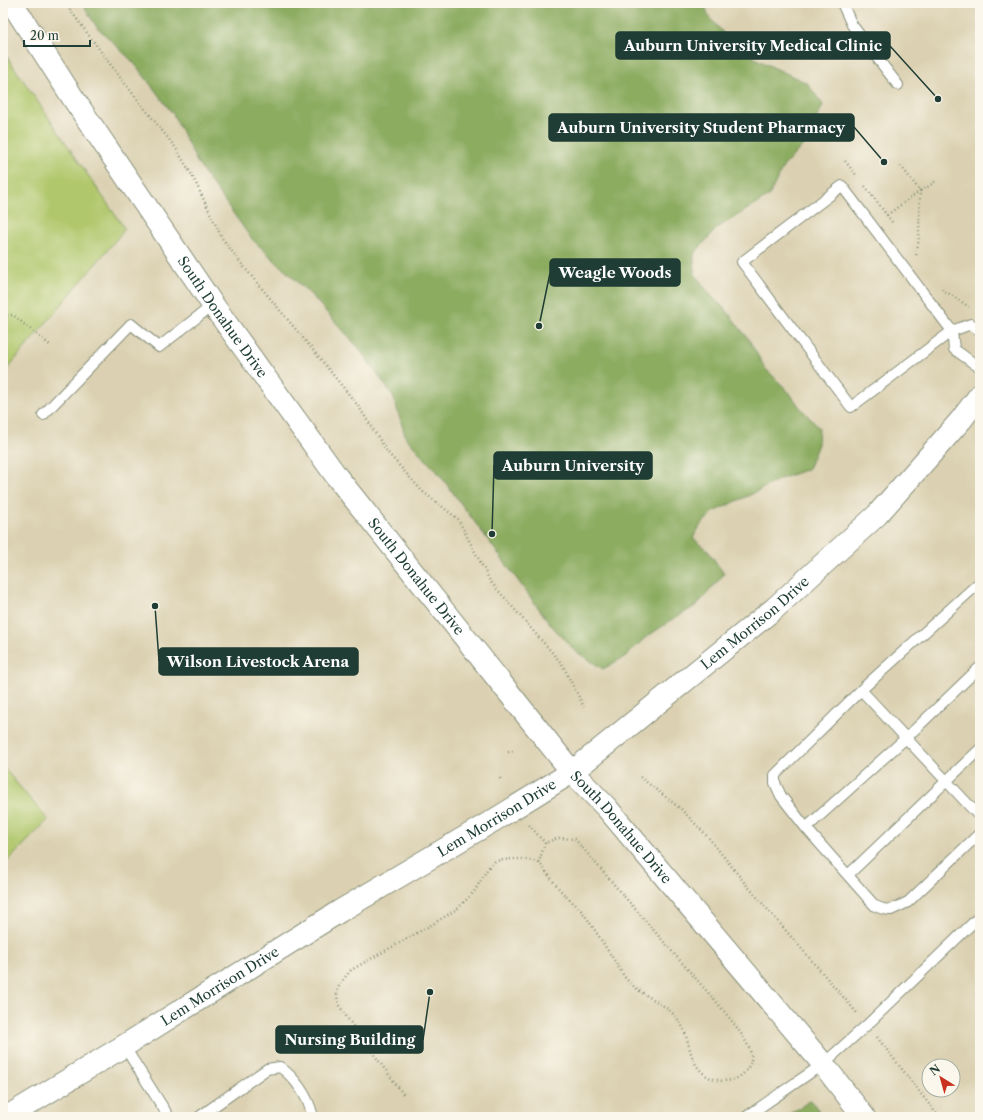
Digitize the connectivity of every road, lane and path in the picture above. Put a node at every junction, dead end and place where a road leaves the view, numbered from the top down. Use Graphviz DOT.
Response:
graph roads {
  1 [pos="12,3"];
  2 [pos="65,3"];
  3 [pos="842,3"];
  4 [pos="898,85"];
  5 [pos="845,161"];
  6 [pos="901,166"];
  7 [pos="859,179"];
  8 [pos="936,181"];
  9 [pos="864,185"];
  10 [pos="920,190"];
  11 [pos="887,215"];
  12 [pos="895,227"];
  13 [pos="912,251"];
  14 [pos="938,286"];
  15 [pos="213,305"];
  16 [pos="972,310"];
  17 [pos="3,315"];
  18 [pos="980,330"];
  19 [pos="952,331"];
  20 [pos="51,346"];
  21 [pos="980,365"];
  22 [pos="980,395"];
  23 [pos="43,415"];
  24 [pos="980,582"];
  25 [pos="980,667"];
  26 [pos="861,690"];
  27 [pos="584,707"];
  28 [pos="906,738"];
  29 [pos="980,749"];
  30 [pos="513,751"];
  31 [pos="508,752"];
  32 [pos="572,772"];
  33 [pos="640,777"];
  34 [pos="946,781"];
  35 [pos="980,817"];
  36 [pos="525,820"];
  37 [pos="806,828"];
  38 [pos="980,833"];
  39 [pos="545,843"];
  40 [pos="539,862"];
  41 [pos="848,875"];
  42 [pos="980,916"];
  43 [pos="867,1025"];
  44 [pos="124,1046"];
  45 [pos="823,1064"];
  46 [pos="403,1094"];
  47 [pos="7,1117"];
  48 [pos="169,1117"];
  49 [pos="199,1117"];
  50 [pos="309,1117"];
  51 [pos="746,1117"];
  52 [pos="864,1117"];
  53 [pos="939,1117"];
  1 -- 15 [label="street, South Donahue Drive"];
  2 -- 27 [label="path"];
  3 -- 4 [label="lane"];
  5 -- 7 [label="path"];
  6 -- 10 [label="path"];
  8 -- 10 [label="path"];
  9 -- 11 [label="path"];
  10 -- 11 [label="path"];
  10 -- 13 [label="path"];
  11 -- 12 [label="path"];
  14 -- 16 [label="path"];
  15 -- 23 [label="lane"];
  15 -- 32 [label="street, South Donahue Drive"];
  17 -- 20 [label="path"];
  18 -- 19 [label="lane"];
  19 -- 19 [label="lane"];
  19 -- 21 [label="lane"];
  22 -- 32 [label="street, Lem Morrison Drive"];
  24 -- 26 [label="lane"];
  25 -- 28 [label="lane"];
  26 -- 28 [label="lane"];
  26 -- 37 [label="lane"];
  28 -- 34 [label="lane"];
  28 -- 37 [label="lane"];
  29 -- 34 [label="lane"];
  30 -- 31 [label="path"];
  32 -- 44 [label="street, Lem Morrison Drive"];
  32 -- 45 [label="street, South Donahue Drive"];
  33 -- 43 [label="path"];
  34 -- 35 [label="lane"];
  34 -- 41 [label="lane"];
  36 -- 39 [label="path"];
  37 -- 41 [label="lane"];
  38 -- 41 [label="lane"];
  39 -- 40 [label="path"];
  39 -- 40 [label="path"];
  40 -- 46 [label="path"];
  42 -- 43 [label="lane"];
  43 -- 45 [label="lane"];
  43 -- 53 [label="path"];
  44 -- 47 [label="street, Lem Morrison Drive"];
  44 -- 48 [label="lane"];
  45 -- 51 [label="lane"];
  45 -- 52 [label="street, South Donahue Drive"];
  49 -- 50 [label="lane"];
}
